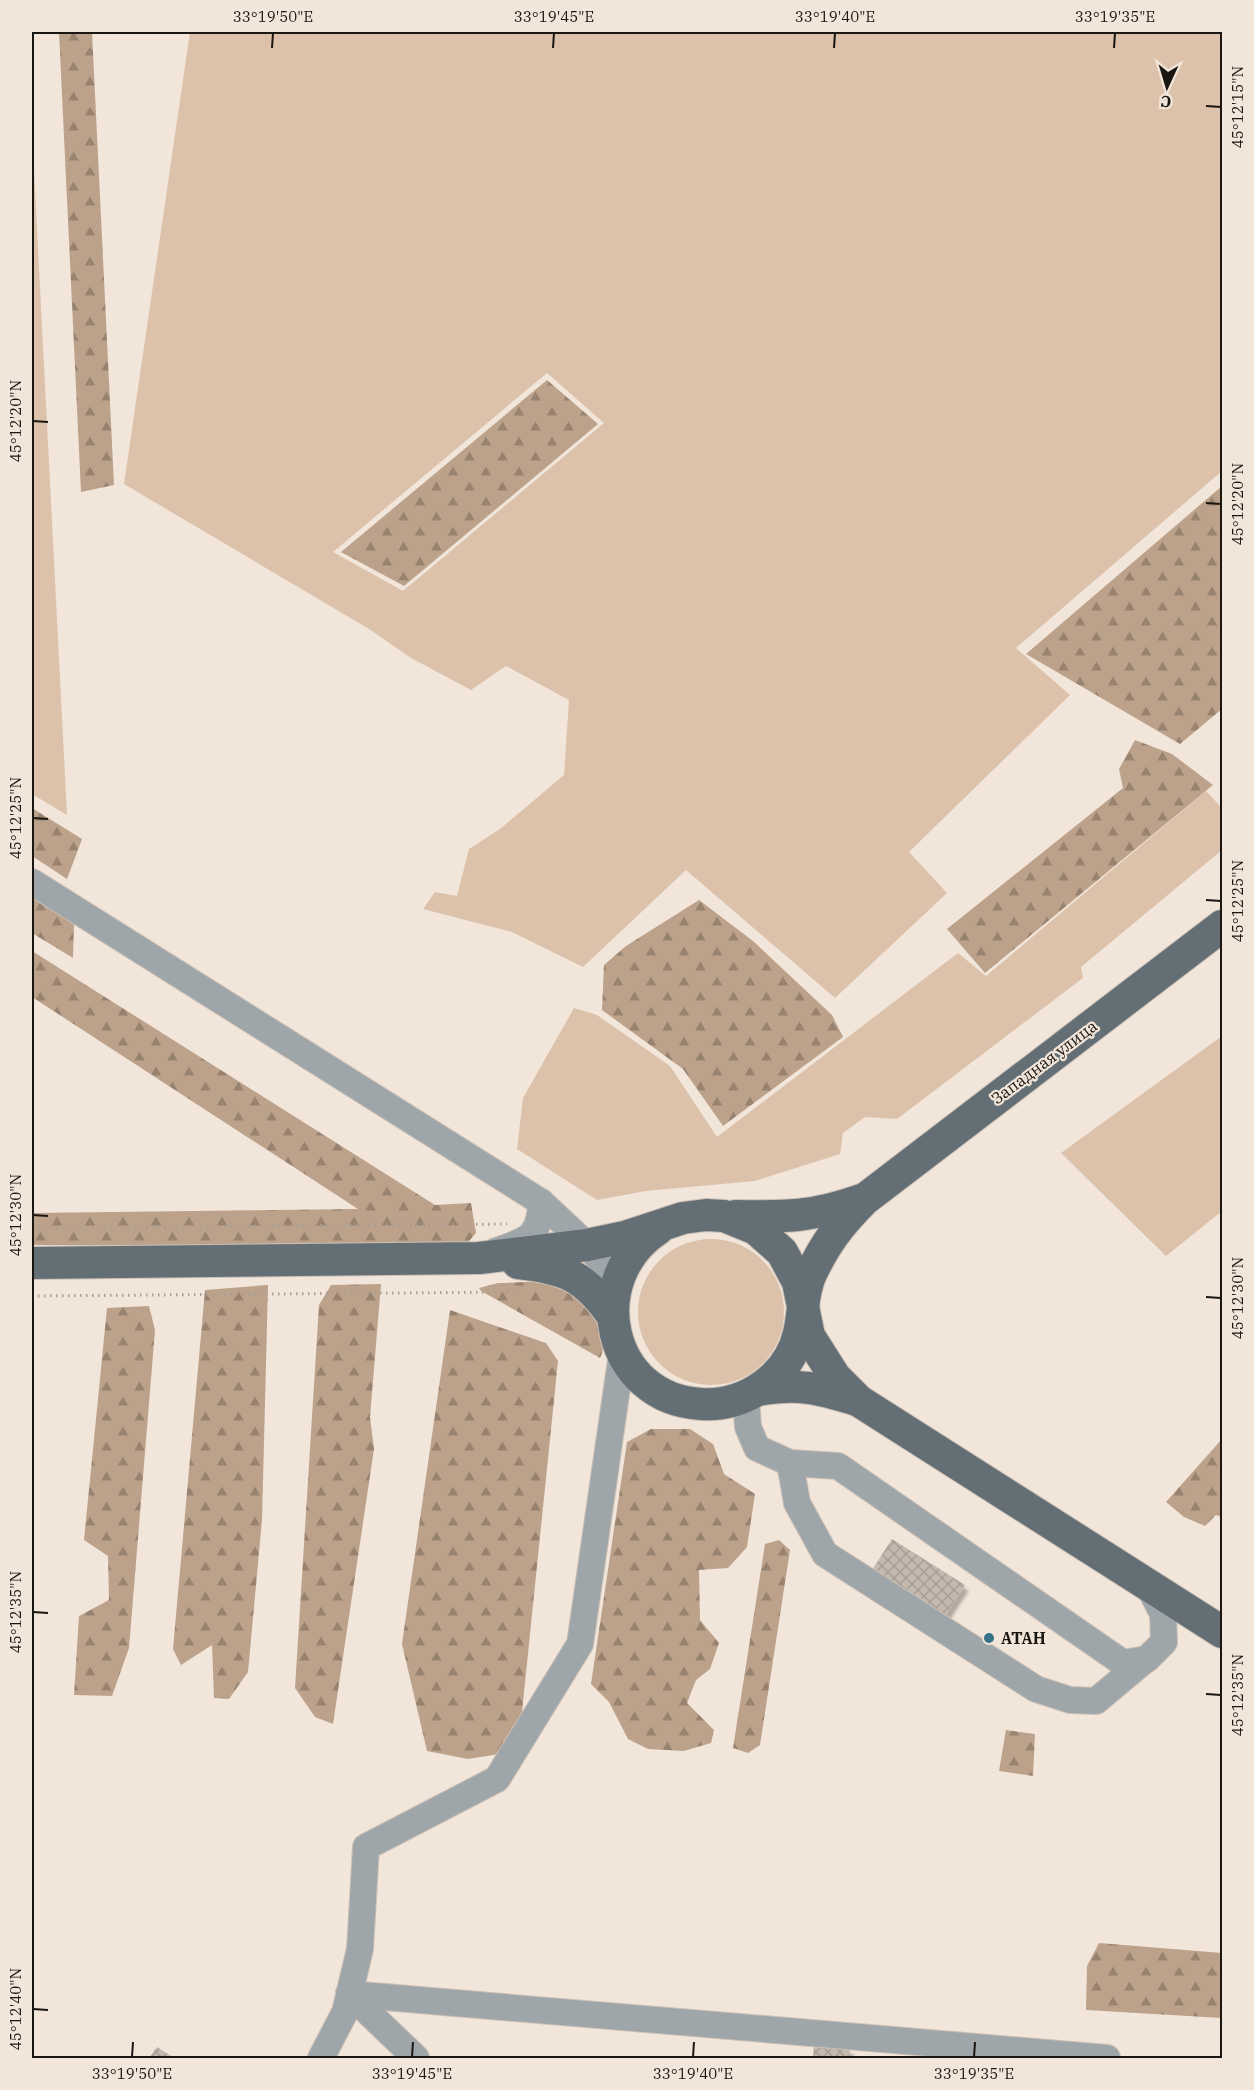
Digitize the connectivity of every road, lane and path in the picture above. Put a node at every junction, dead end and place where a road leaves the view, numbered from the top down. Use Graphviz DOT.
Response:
graph roads {
  1 [pos="32,882"];
  2 [pos="1222,926"];
  3 [pos="865,1199"];
  4 [pos="541,1202"];
  5 [pos="706,1215"];
  6 [pos="518,1224"];
  7 [pos="662,1227"];
  8 [pos="32,1228"];
  9 [pos="587,1245"];
  10 [pos="479,1258"];
  11 [pos="32,1263"];
  12 [pos="617,1280"];
  13 [pos="516,1292"];
  14 [pos="32,1296"];
  15 [pos="802,1300"];
  16 [pos="612,1315"];
  17 [pos="622,1353"];
  18 [pos="752,1393"];
  19 [pos="859,1401"];
  20 [pos="790,1463"];
  21 [pos="1147,1583"];
  22 [pos="1222,1632"];
  23 [pos="1147,1659"];
  24 [pos="349,1994"];
  25 [pos="321,2058"];
  26 [pos="416,2058"];
  27 [pos="1107,2058"];
  1 -- 4 [label="lane"];
  2 -- 3 [label="main road, Западная улица"];
  3 -- 5 [label="main road, Западная улица"];
  3 -- 15 [label="main road, Западная улица"];
  4 -- 9 [label="lane"];
  4 -- 10 [label="lane"];
  5 -- 7 [label="main road"];
  5 -- 15 [label="main road"];
  6 -- 8 [label="path"];
  7 -- 9 [label="main road"];
  7 -- 12 [label="main road"];
  9 -- 10 [label="main road"];
  9 -- 12 [label="lane"];
  10 -- 11 [label="main road"];
  10 -- 16 [label="main road"];
  12 -- 16 [label="main road"];
  13 -- 14 [label="path"];
  15 -- 18 [label="main road"];
  15 -- 19 [label="main road"];
  16 -- 17 [label="main road"];
  17 -- 18 [label="main road"];
  17 -- 24 [label="lane"];
  18 -- 19 [label="main road"];
  18 -- 20 [label="lane"];
  19 -- 21 [label="main road"];
  20 -- 23 [label="lane"];
  20 -- 23 [label="lane"];
  21 -- 22 [label="main road"];
  21 -- 23 [label="lane"];
  24 -- 25 [label="lane"];
  24 -- 26 [label="lane"];
  24 -- 27 [label="lane"];
}
